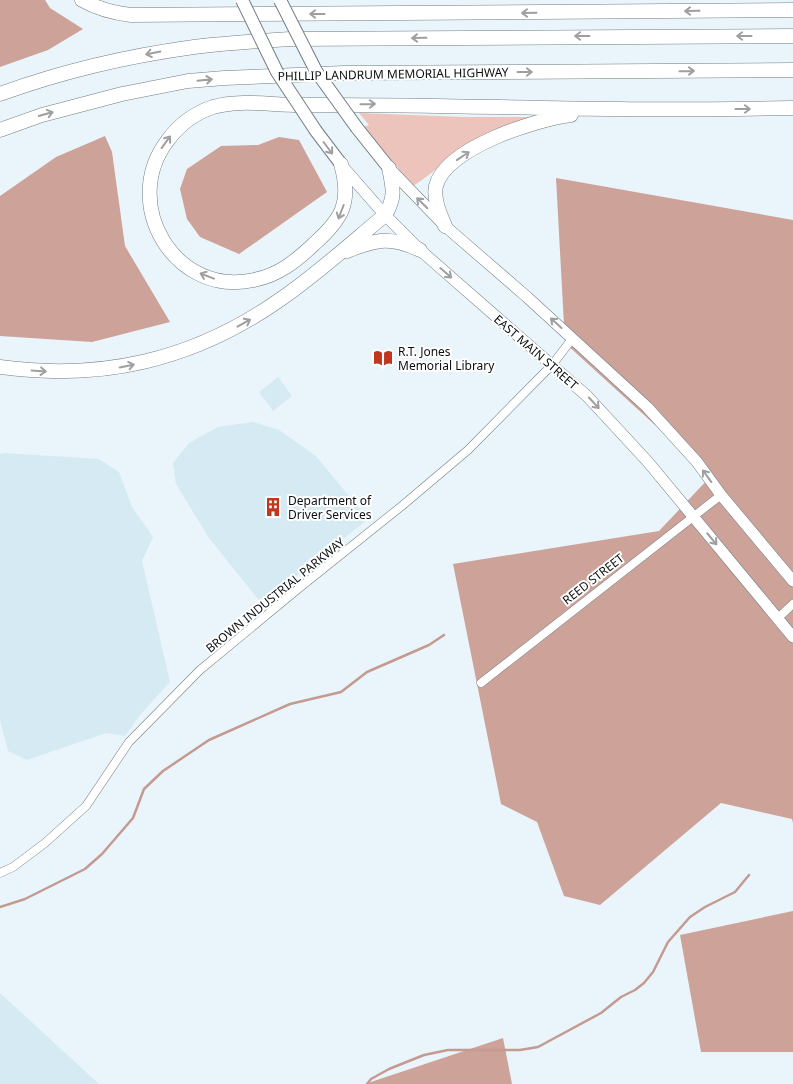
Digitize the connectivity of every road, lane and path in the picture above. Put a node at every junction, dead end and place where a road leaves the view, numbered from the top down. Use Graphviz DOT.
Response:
graph roads {
  1 [pos="82,0"];
  2 [pos="242,0"];
  3 [pos="280,0"];
  4 [pos="793,10"];
  5 [pos="793,36"];
  6 [pos="793,70"];
  7 [pos="0,94"];
  8 [pos="793,108"];
  9 [pos="624,109"];
  10 [pos="0,130"];
  11 [pos="341,164"];
  12 [pos="389,168"];
  13 [pos="385,215"];
  14 [pos="445,226"];
  15 [pos="420,250"];
  16 [pos="335,256"];
  17 [pos="572,339"];
  18 [pos="552,365"];
  19 [pos="0,367"];
  20 [pos="721,495"];
  21 [pos="693,515"];
  22 [pos="793,581"];
  23 [pos="793,604"];
  24 [pos="778,618"];
  25 [pos="793,636"];
  26 [pos="480,683"];
  27 [pos="0,873"];
  4 -- 1 [label="highway, one-way"];
  2 -- 11 [label="main road, EAST MAIN STREET, one-way, bridge"];
  3 -- 12 [label="main road, bridge"];
  5 -- 7 [label="highway, one-way"];
  10 -- 6 [label="highway, PHILLIP LANDRUM MEMORIAL HIGHWAY, one-way"];
  9 -- 8 [label="highway, one-way"];
  11 -- 9 [label="highway, one-way"];
  14 -- 9 [label="highway, one-way"];
  11 -- 13 [label="main road, EAST MAIN STREET"];
  12 -- 13 [label="highway"];
  14 -- 12 [label="main road, one-way"];
  13 -- 15 [label="main road, EAST MAIN STREET"];
  13 -- 16 [label="highway"];
  17 -- 14 [label="main road, one-way"];
  15 -- 16 [label="highway"];
  15 -- 18 [label="main road, EAST MAIN STREET, one-way"];
  19 -- 16 [label="highway, one-way"];
  17 -- 18 [label="street, BROWN INDUSTRIAL PARKWAY"];
  20 -- 17 [label="main road, one-way"];
  18 -- 21 [label="main road, EAST MAIN STREET, one-way"];
  18 -- 27 [label="street, BROWN INDUSTRIAL PARKWAY"];
  20 -- 21 [label="street, REED STREET"];
  20 -- 22 [label="main road"];
  21 -- 24 [label="main road, EAST MAIN STREET, one-way"];
  21 -- 26 [label="street, REED STREET"];
  23 -- 24 [label="street"];
  24 -- 25 [label="main road, EAST MAIN STREET"];
}
